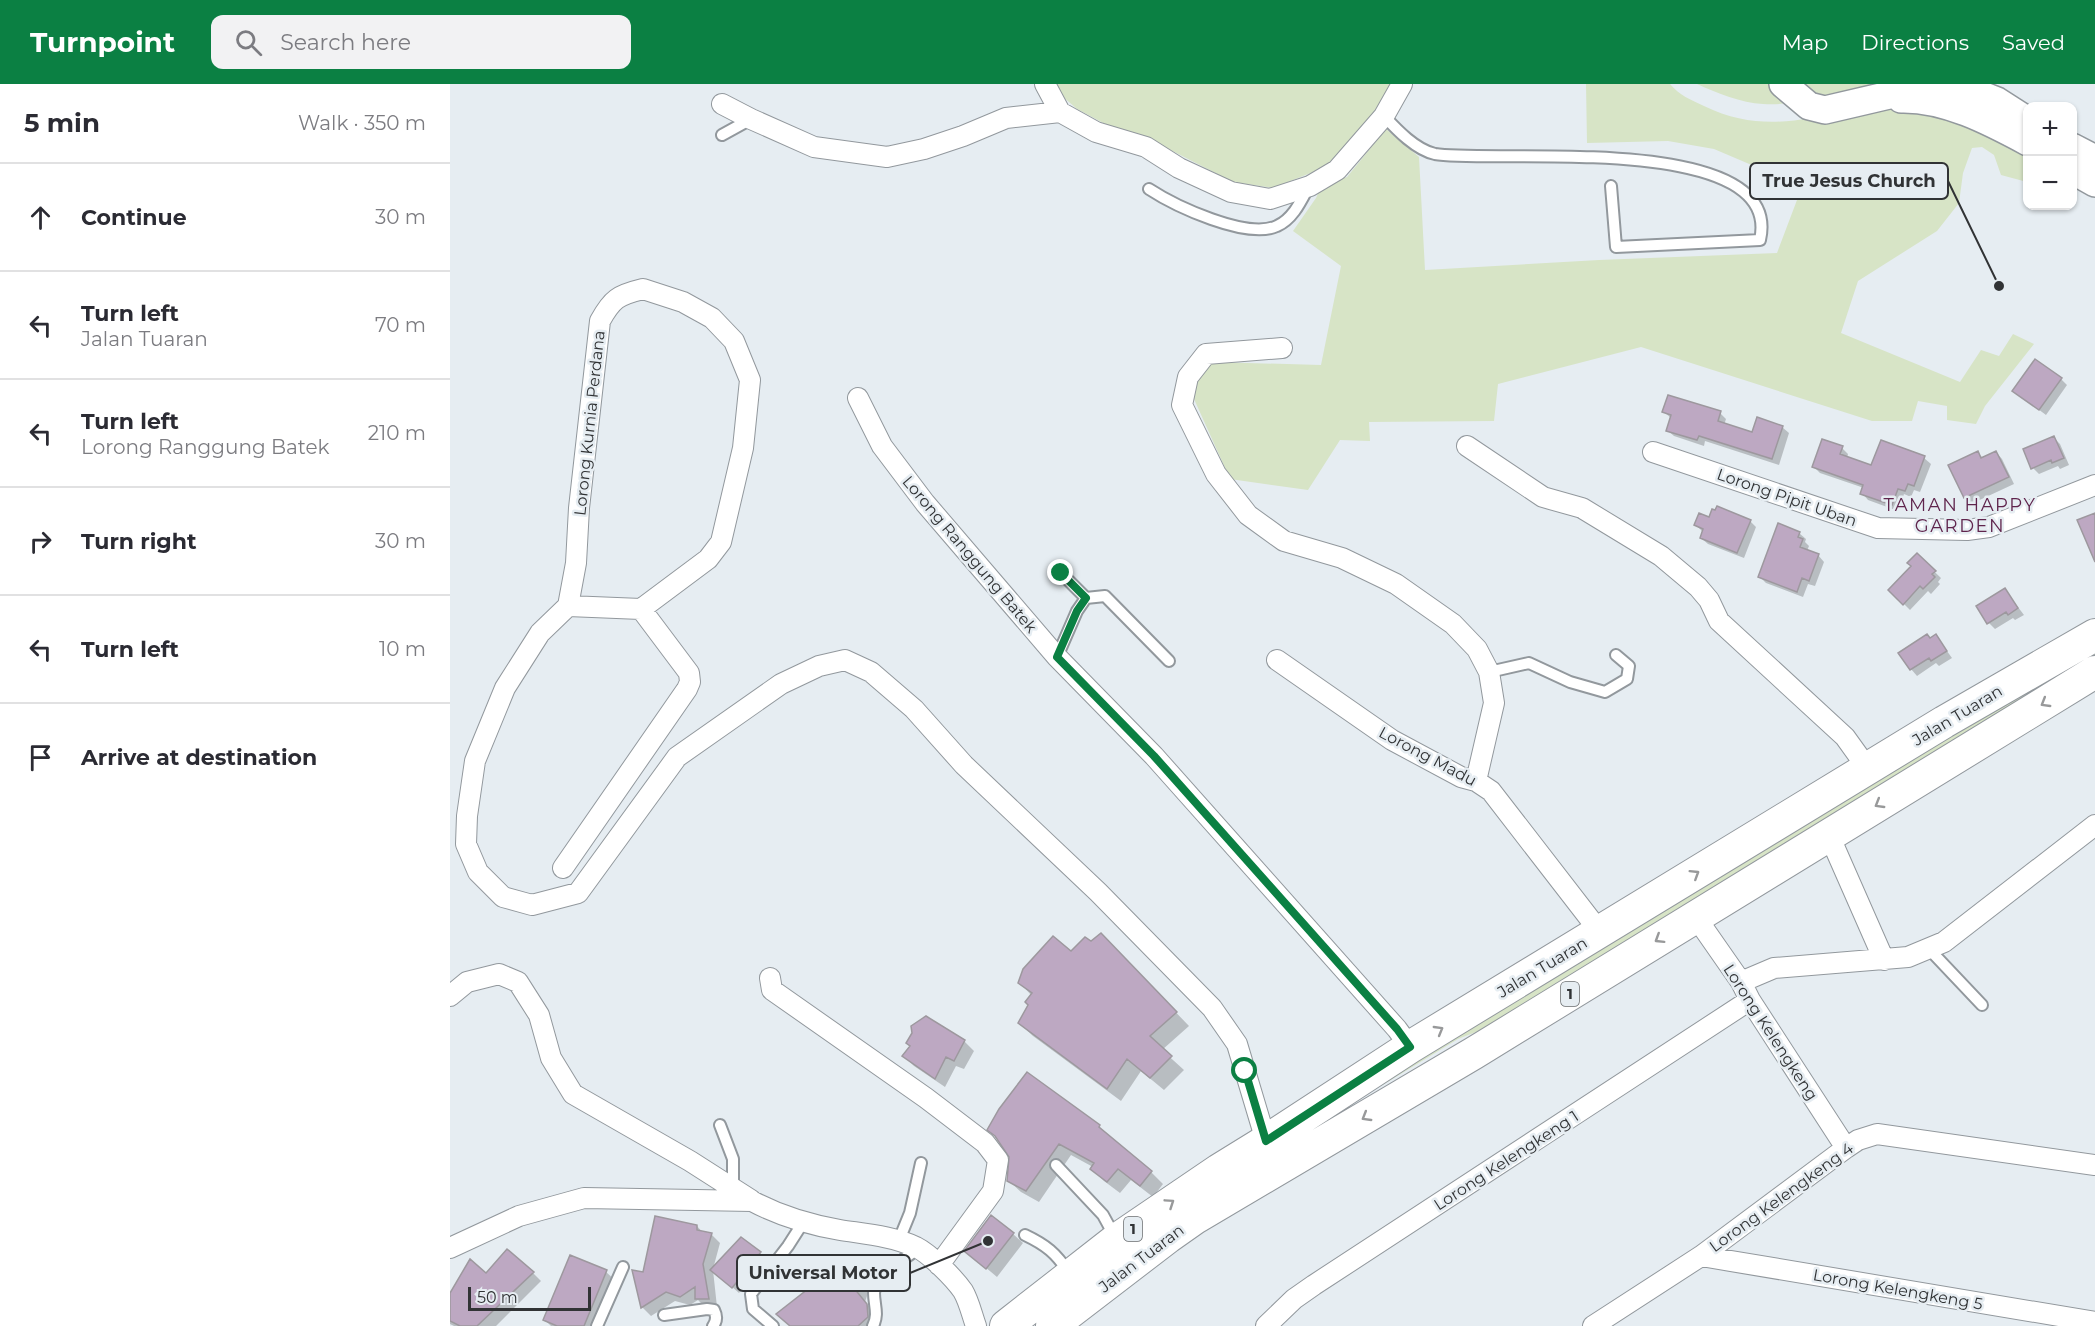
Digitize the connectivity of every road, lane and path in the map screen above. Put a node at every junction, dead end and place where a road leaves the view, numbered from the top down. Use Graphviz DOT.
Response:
graph roads {
  1 [pos="1045,84"];
  2 [pos="1402,84"];
  3 [pos="1783,84"];
  4 [pos="722,104"];
  5 [pos="1975,104"];
  6 [pos="1060,112"];
  7 [pos="1384,116"];
  8 [pos="2023,118"];
  9 [pos="751,119"];
  10 [pos="722,135"];
  11 [pos="2023,138"];
  12 [pos="2077,149"];
  13 [pos="2095,159"];
  14 [pos="2077,172"];
  15 [pos="2095,183"];
  16 [pos="1310,186"];
  17 [pos="1611,186"];
  18 [pos="1149,189"];
  19 [pos="1282,348"];
  20 [pos="858,398"];
  21 [pos="1467,446"];
  22 [pos="1653,452"];
  23 [pos="2095,485"];
  24 [pos="1061,573"];
  25 [pos="1086,598"];
  26 [pos="568,606"];
  27 [pos="641,609"];
  28 [pos="2095,635"];
  29 [pos="1616,655"];
  30 [pos="1057,657"];
  31 [pos="1277,660"];
  32 [pos="1169,661"];
  33 [pos="1489,672"];
  34 [pos="2095,672"];
  35 [pos="1868,769"];
  36 [pos="1476,781"];
  37 [pos="2095,825"];
  38 [pos="1829,834"];
  39 [pos="563,868"];
  40 [pos="1695,916"];
  41 [pos="1600,932"];
  42 [pos="1929,949"];
  43 [pos="1884,960"];
  44 [pos="770,978"];
  45 [pos="1745,991"];
  46 [pos="450,996"];
  47 [pos="1982,1005"];
  48 [pos="1410,1047"];
  49 [pos="1474,1053"];
  50 [pos="1375,1069"];
  51 [pos="720,1125"];
  52 [pos="1266,1141"];
  53 [pos="1846,1148"];
  54 [pos="921,1163"];
  55 [pos="2095,1165"];
  56 [pos="1056,1166"];
  57 [pos="733,1189"];
  58 [pos="752,1201"];
  59 [pos="804,1221"];
  60 [pos="1024,1235"];
  61 [pos="900,1240"];
  62 [pos="1116,1240"];
  63 [pos="450,1248"];
  64 [pos="919,1248"];
  65 [pos="1701,1256"];
  66 [pos="939,1265"];
  67 [pos="623,1267"];
  68 [pos="1071,1276"];
  69 [pos="664,1315"];
  70 [pos="2095,1322"];
  71 [pos="597,1326"];
  72 [pos="712,1326"];
  73 [pos="773,1326"];
  74 [pos="873,1326"];
  75 [pos="976,1326"];
  76 [pos="1006,1326"];
  77 [pos="1052,1326"];
  78 [pos="1266,1326"];
  79 [pos="1593,1326"];
  1 -- 6 [label="street"];
  2 -- 7 [label="street"];
  3 -- 5 [label="street"];
  4 -- 9 [label="street"];
  5 -- 8 [label="street"];
  5 -- 11 [label="street"];
  6 -- 9 [label="street"];
  6 -- 16 [label="street"];
  7 -- 16 [label="street"];
  7 -- 17 [label="lane"];
  9 -- 10 [label="lane"];
  12 -- 13 [label="street"];
  14 -- 15 [label="street"];
  16 -- 18 [label="lane"];
  19 -- 33 [label="street"];
  20 -- 30 [label="street, Lorong Ranggung Batek"];
  21 -- 35 [label="street"];
  22 -- 23 [label="street, Lorong Pipit Uban"];
  24 -- 25 [label="lane"];
  25 -- 30 [label="lane"];
  25 -- 32 [label="lane"];
  26 -- 27 [label="street"];
  26 -- 27 [label="street, Lorong Kurnia Perdana"];
  26 -- 52 [label="street"];
  27 -- 39 [label="street"];
  28 -- 35 [label="main road, Jalan Tuaran / 1"];
  29 -- 33 [label="lane"];
  30 -- 48 [label="street, Lorong Ranggung Batek"];
  31 -- 36 [label="street, Lorong Madu"];
  33 -- 36 [label="street"];
  34 -- 38 [label="main road, Jalan Tuaran / 1, one-way"];
  41 -- 35 [label="main road, Jalan Tuaran / 1, one-way"];
  36 -- 41 [label="street, Lorong Madu"];
  37 -- 42 [label="street, Lorong Kelengkeng 1"];
  38 -- 40 [label="main road, Jalan Tuaran / 1"];
  38 -- 43 [label="street"];
  40 -- 45 [label="street, Lorong Kelengkeng"];
  40 -- 49 [label="main road, Jalan Tuaran / 1, one-way"];
  48 -- 41 [label="main road, Jalan Tuaran / 1, one-way"];
  42 -- 43 [label="street, Lorong Kelengkeng 1"];
  42 -- 47 [label="lane"];
  43 -- 45 [label="street, Lorong Kelengkeng 1"];
  44 -- 66 [label="street"];
  45 -- 53 [label="street, Lorong Kelengkeng"];
  45 -- 78 [label="street, Lorong Kelengkeng 1"];
  46 -- 57 [label="street"];
  48 -- 50 [label="main road, Jalan Tuaran / 1"];
  49 -- 50 [label="main road"];
  49 -- 77 [label="main road, Jalan Tuaran / 1, one-way"];
  50 -- 52 [label="main road, Jalan Tuaran / 1"];
  51 -- 57 [label="lane"];
  62 -- 52 [label="main road, Jalan Tuaran / 1, one-way"];
  53 -- 55 [label="street, Lorong Kelengkeng 4"];
  53 -- 65 [label="street, Lorong Kelengkeng 4"];
  54 -- 61 [label="lane"];
  56 -- 62 [label="lane"];
  57 -- 58 [label="street"];
  58 -- 59 [label="street"];
  58 -- 63 [label="street"];
  59 -- 61 [label="street"];
  59 -- 73 [label="lane"];
  60 -- 68 [label="lane"];
  61 -- 64 [label="street"];
  62 -- 68 [label="main road, Jalan Tuaran / 1"];
  64 -- 66 [label="street"];
  64 -- 74 [label="lane"];
  65 -- 70 [label="street, Lorong Kelengkeng 5"];
  65 -- 79 [label="street, Lorong Kelengkeng 4"];
  66 -- 75 [label="street"];
  67 -- 71 [label="lane"];
  68 -- 76 [label="main road, Jalan Tuaran / 1"];
  69 -- 72 [label="lane"];
}
